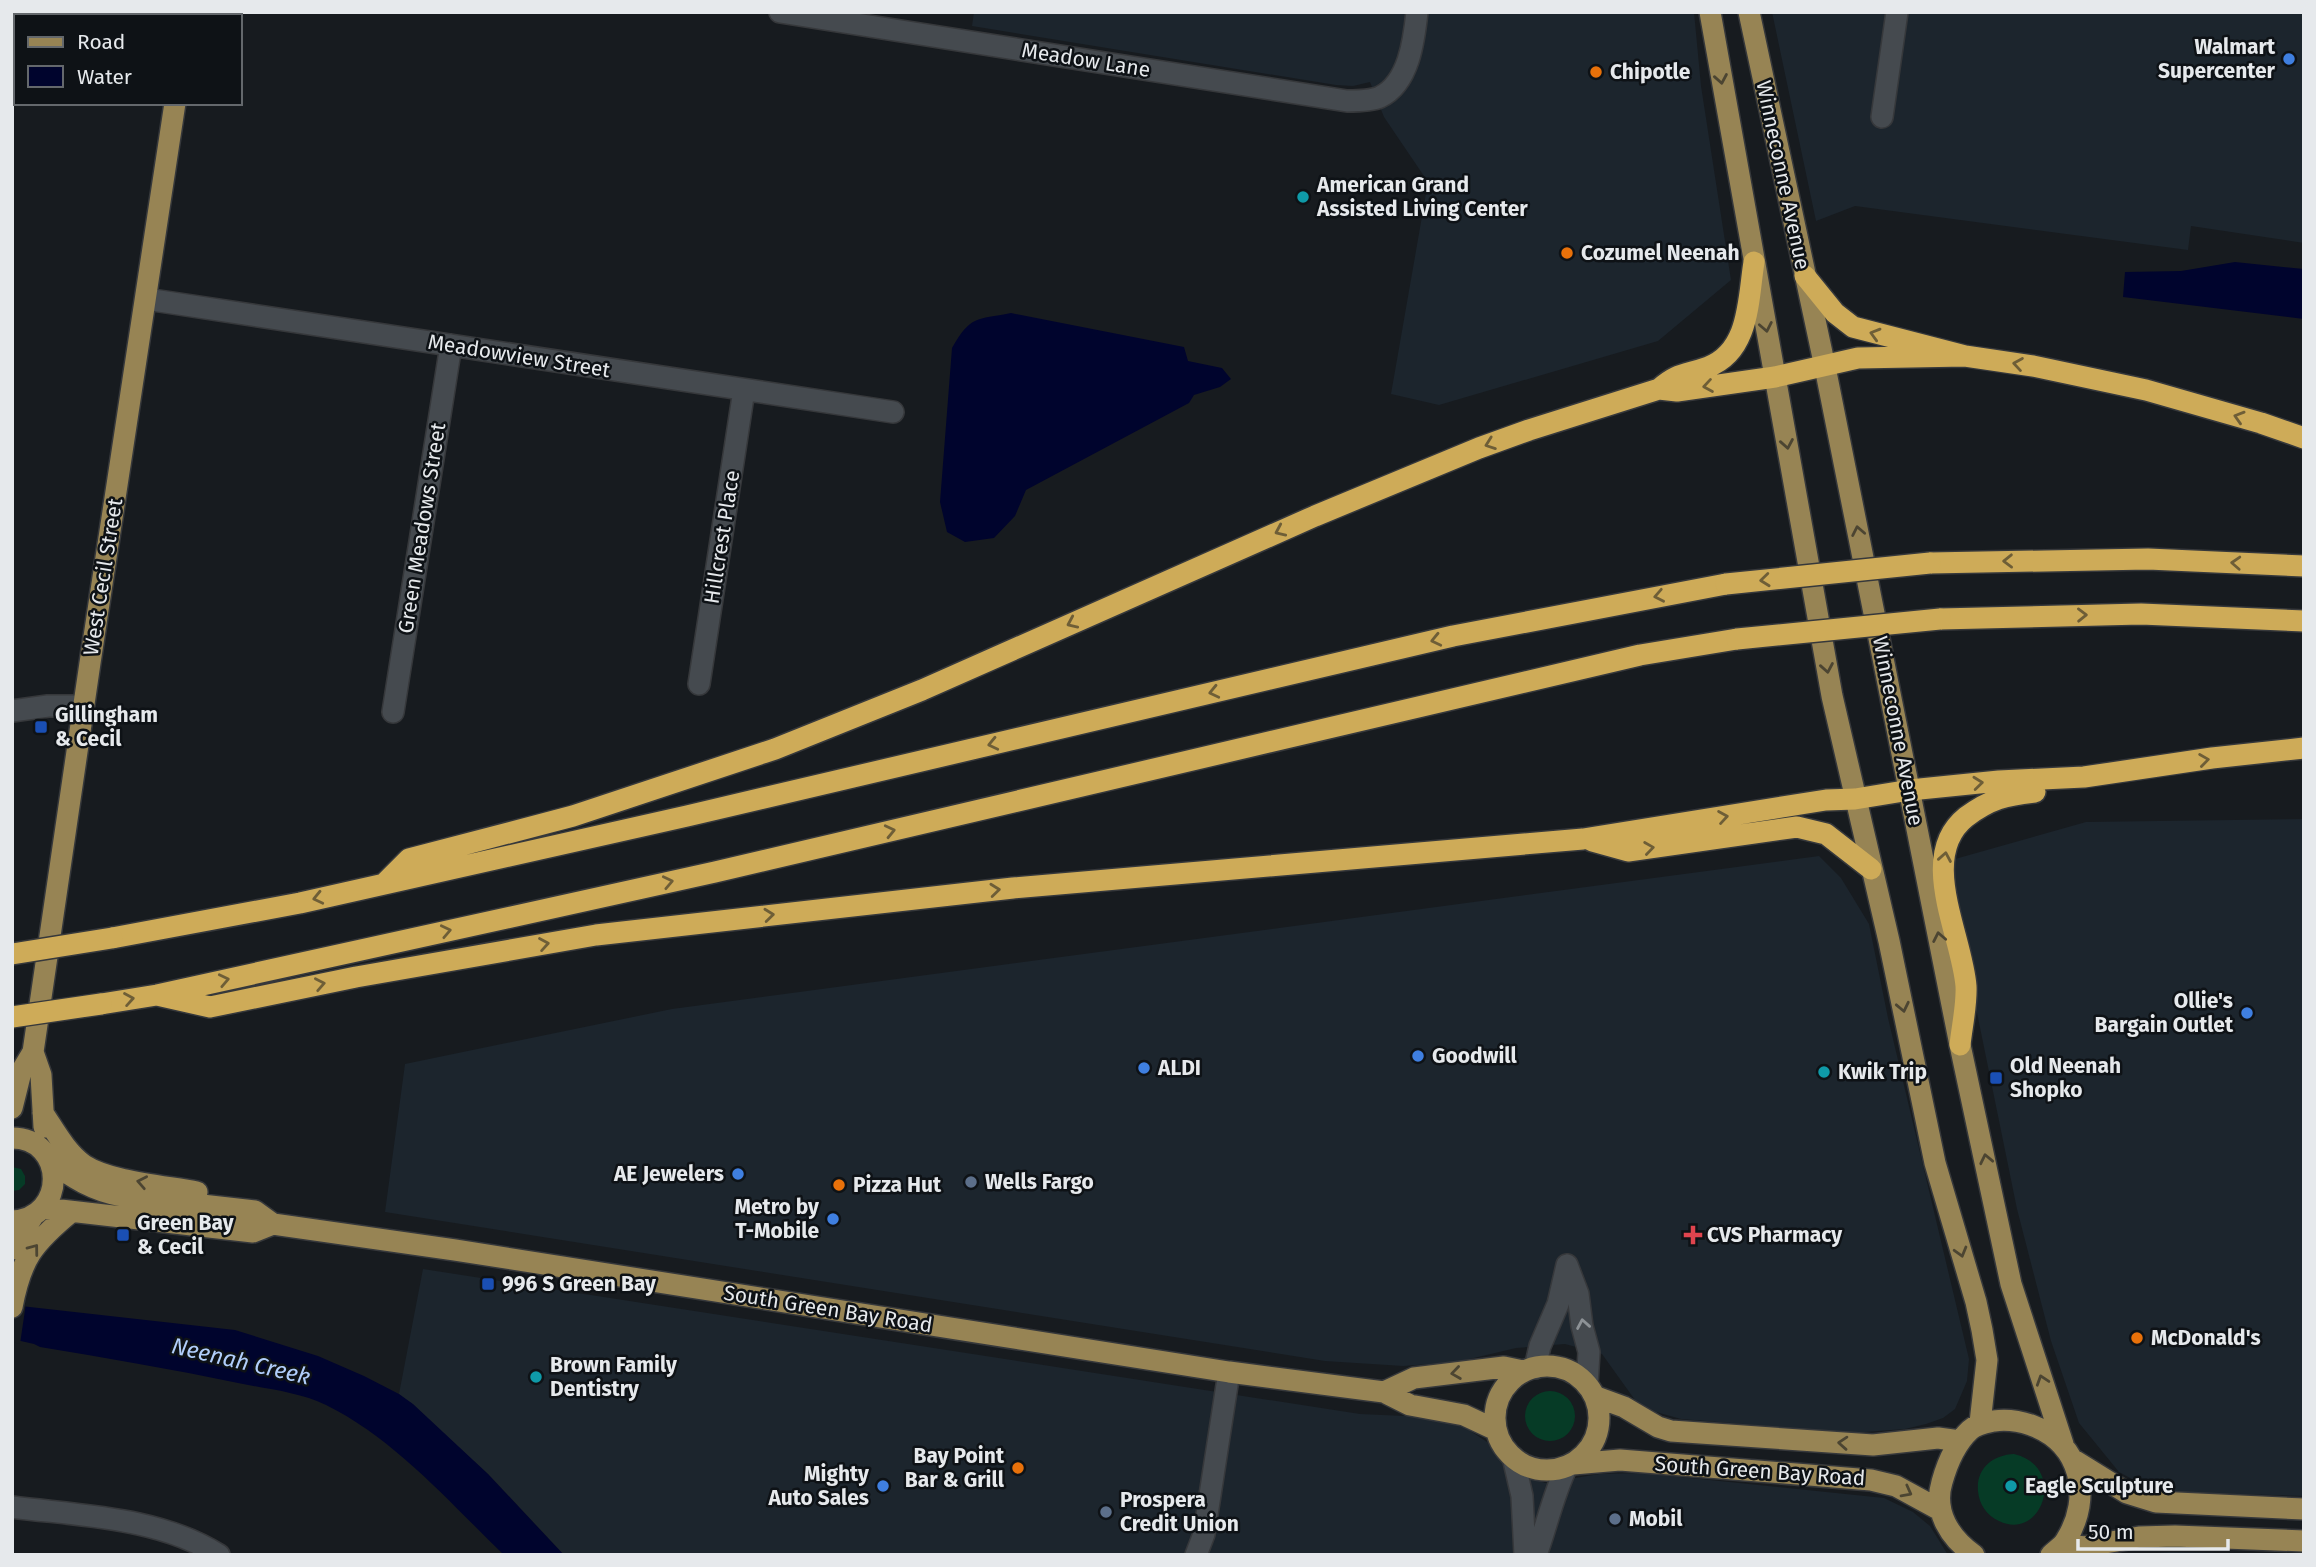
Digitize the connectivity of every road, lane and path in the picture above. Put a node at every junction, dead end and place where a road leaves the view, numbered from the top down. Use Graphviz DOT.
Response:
graph roads {
  1 [pos="780,12"];
  2 [pos="1417,12"];
  3 [pos="1710,12"];
  4 [pos="1749,12"];
  5 [pos="1897,12"];
  6 [pos="812,15"];
  7 [pos="175,105"];
  8 [pos="1882,117"];
  9 [pos="1754,262"];
  10 [pos="1805,276"];
  11 [pos="146,299"];
  12 [pos="450,345"];
  13 [pos="1965,355"];
  14 [pos="1825,367"];
  15 [pos="1776,377"];
  16 [pos="1658,389"];
  17 [pos="744,390"];
  18 [pos="892,412"];
  19 [pos="2304,438"];
  20 [pos="2304,566"];
  21 [pos="2304,621"];
  22 [pos="699,684"];
  23 [pos="83,706"];
  24 [pos="12,711"];
  25 [pos="393,712"];
  26 [pos="2304,748"];
  27 [pos="2084,777"];
  28 [pos="1910,790"];
  29 [pos="1855,799"];
  30 [pos="1583,839"];
  31 [pos="1871,869"];
  32 [pos="385,883"];
  33 [pos="12,954"];
  34 [pos="157,995"];
  35 [pos="12,1017"];
  36 [pos="1960,1045"];
  37 [pos="33,1052"];
  38 [pos="12,1108"];
  39 [pos="43,1113"];
  40 [pos="12,1139"];
  41 [pos="45,1155"];
  42 [pos="71,1212"];
  43 [pos="29,1215"];
  44 [pos="264,1217"];
  45 [pos="12,1249"];
  46 [pos="13,1302"];
  47 [pos="1529,1369"];
  48 [pos="1230,1372"];
  49 [pos="1591,1390"];
  50 [pos="1384,1392"];
  51 [pos="1980,1423"];
  52 [pos="1496,1430"];
  53 [pos="1960,1441"];
  54 [pos="2068,1452"];
  55 [pos="1513,1457"];
  56 [pos="1570,1465"];
  57 [pos="12,1507"];
  58 [pos="2304,1509"];
  59 [pos="1940,1510"];
  60 [pos="2304,1541"];
  61 [pos="2058,1548"];
  62 [pos="1968,1552"];
  63 [pos="219,1555"];
  64 [pos="1196,1555"];
  65 [pos="1525,1555"];
  66 [pos="1536,1555"];
  1 -- 6 [label="street, Meadow Lane"];
  2 -- 6 [label="street, Meadow Lane"];
  3 -- 9 [label="main road, Winneconne Avenue, one-way"];
  4 -- 10 [label="main road, Winneconne Avenue"];
  5 -- 8 [label="street"];
  7 -- 11 [label="main road, West Cecil Street"];
  9 -- 15 [label="main road, Winneconne Avenue, one-way"];
  9 -- 16 [label="highway"];
  13 -- 10 [label="highway, one-way"];
  10 -- 14 [label="main road, Winneconne Avenue"];
  11 -- 12 [label="street, Meadowview Street"];
  11 -- 23 [label="main road, West Cecil Street"];
  12 -- 17 [label="street, Meadowview Street"];
  12 -- 25 [label="street, Green Meadows Street"];
  13 -- 14 [label="highway"];
  19 -- 13 [label="highway, one-way"];
  14 -- 15 [label="highway"];
  28 -- 14 [label="main road, Winneconne Avenue, one-way"];
  15 -- 16 [label="highway, one-way"];
  15 -- 29 [label="main road, Winneconne Avenue, one-way"];
  16 -- 32 [label="highway, one-way"];
  17 -- 18 [label="street, Meadowview Street"];
  17 -- 22 [label="street, Hillcrest Place"];
  20 -- 32 [label="highway, one-way, bridge"];
  34 -- 21 [label="highway, one-way, bridge"];
  23 -- 24 [label="street"];
  23 -- 37 [label="main road, West Cecil Street"];
  27 -- 26 [label="highway, one-way"];
  28 -- 27 [label="highway, one-way"];
  36 -- 27 [label="highway, one-way"];
  28 -- 29 [label="highway"];
  36 -- 28 [label="main road, Winneconne Avenue, one-way"];
  30 -- 29 [label="highway, one-way"];
  29 -- 31 [label="main road, Winneconne Avenue"];
  30 -- 31 [label="highway, one-way"];
  34 -- 30 [label="highway, one-way"];
  31 -- 51 [label="main road, Winneconne Avenue, one-way"];
  32 -- 33 [label="highway, one-way, bridge"];
  35 -- 34 [label="highway, one-way, bridge"];
  54 -- 36 [label="main road, Winneconne Avenue, one-way"];
  37 -- 38 [label="main road, West Cecil Street"];
  37 -- 39 [label="main road, West Cecil Street"];
  39 -- 41 [label="main road, West Cecil Street"];
  44 -- 39 [label="main road, one-way"];
  40 -- 41 [label="main road, South Green Bay Road"];
  41 -- 43 [label="main road, West Cecil Street"];
  41 -- 44 [label="main road, South Green Bay Road"];
  42 -- 43 [label="main road, South Green Bay Road"];
  42 -- 44 [label="main road, South Green Bay Road"];
  46 -- 42 [label="main road, one-way"];
  43 -- 45 [label="main road"];
  44 -- 48 [label="main road, South Green Bay Road"];
  47 -- 49 [label="main road"];
  49 -- 47 [label="street, one-way"];
  47 -- 50 [label="main road, one-way"];
  47 -- 52 [label="main road"];
  48 -- 50 [label="main road, South Green Bay Road"];
  48 -- 64 [label="street"];
  53 -- 49 [label="main road, South Green Bay Road, one-way"];
  49 -- 56 [label="main road"];
  50 -- 52 [label="main road, South Green Bay Road"];
  51 -- 53 [label="main road"];
  51 -- 54 [label="main road"];
  52 -- 55 [label="main road"];
  53 -- 59 [label="main road"];
  54 -- 58 [label="main road"];
  54 -- 61 [label="main road, Winneconne Avenue"];
  55 -- 56 [label="main road"];
  55 -- 65 [label="street"];
  56 -- 59 [label="main road, South Green Bay Road, one-way"];
  56 -- 66 [label="street"];
  57 -- 63 [label="street"];
  59 -- 62 [label="main road"];
  60 -- 61 [label="main road"];
}
